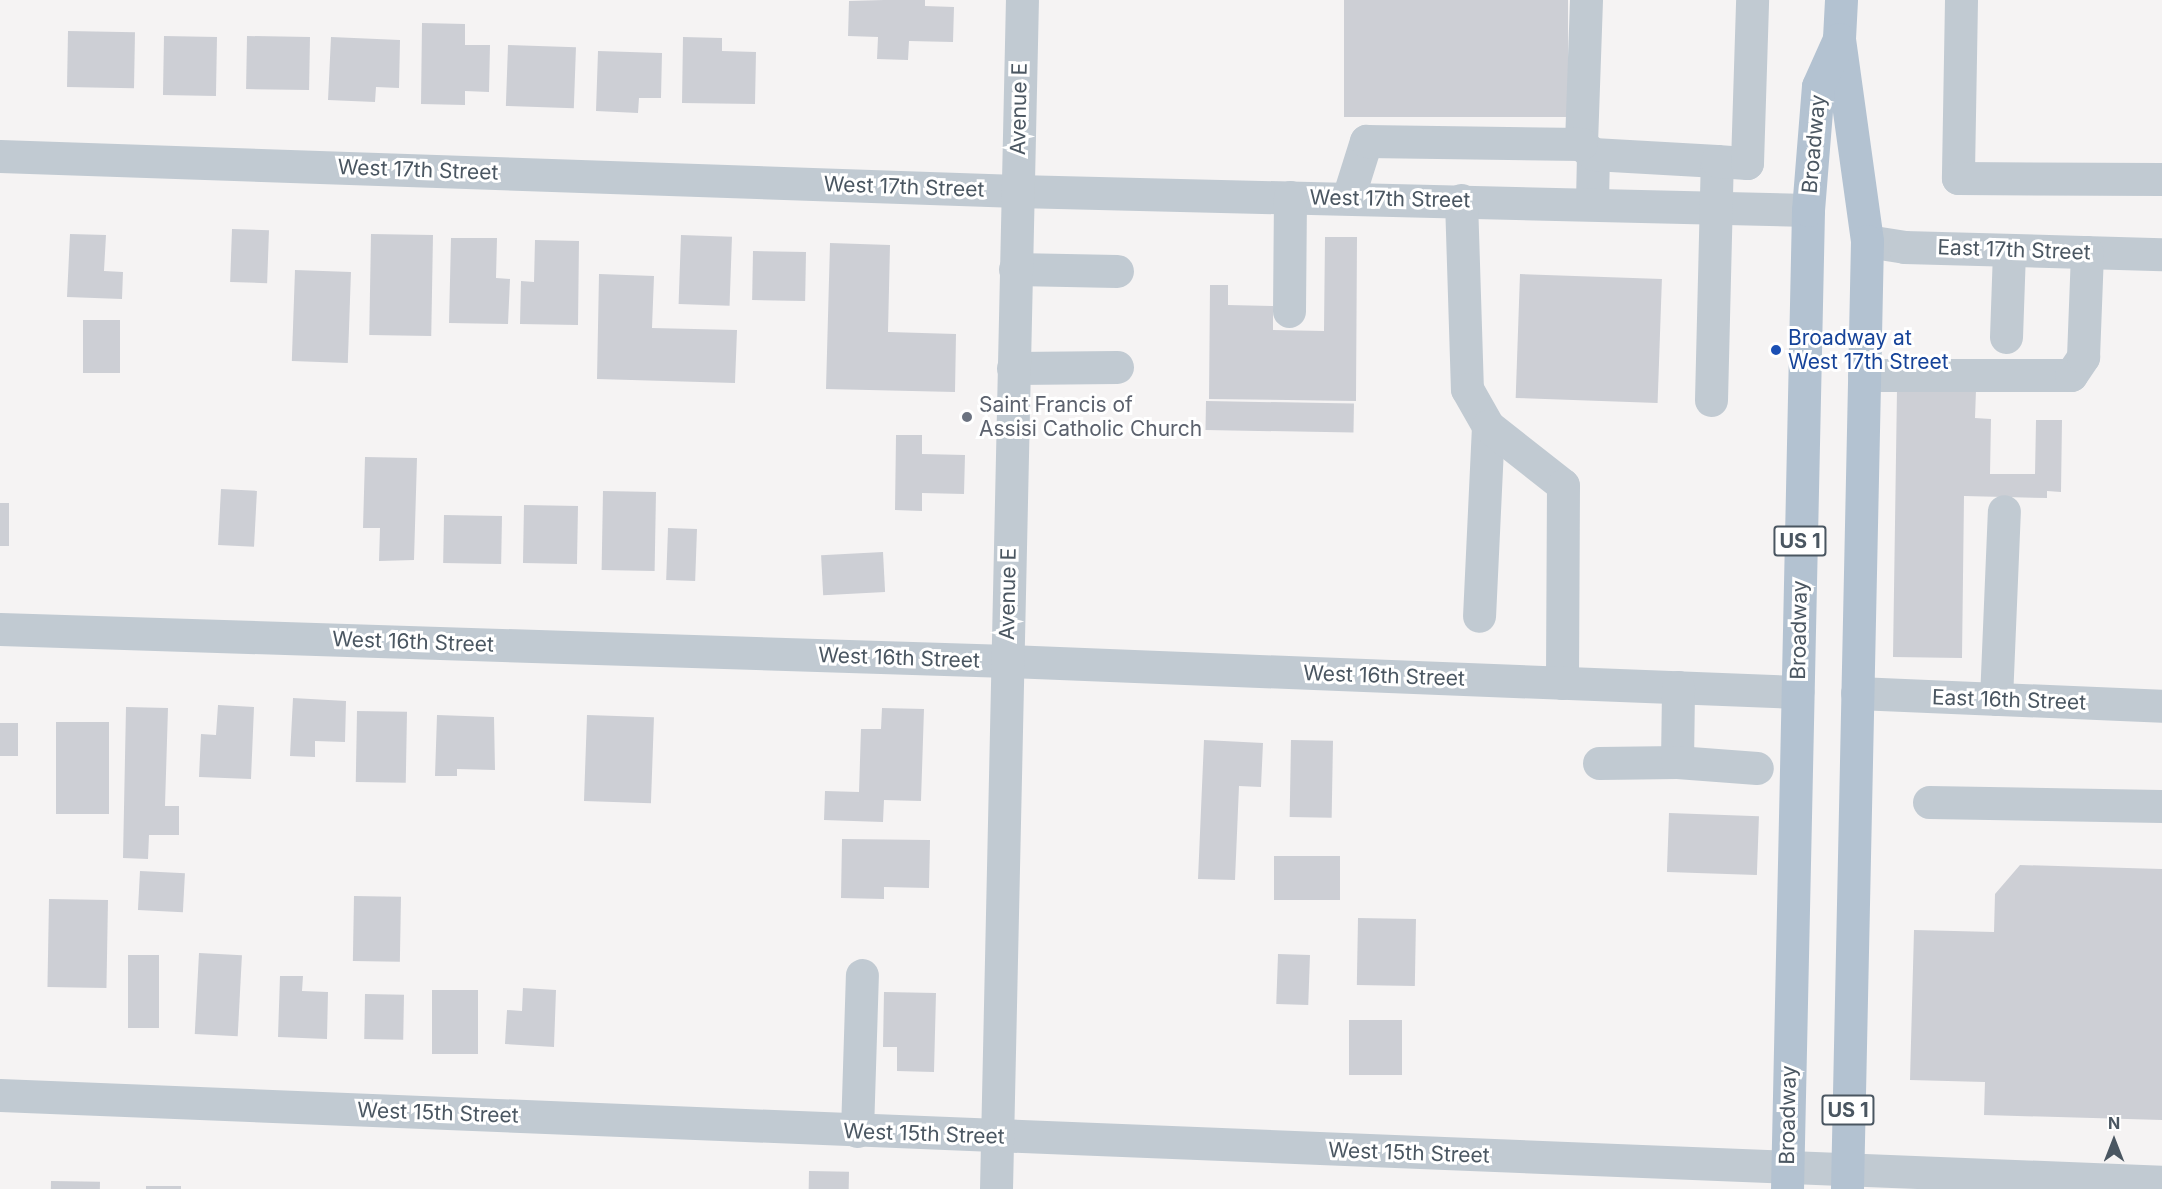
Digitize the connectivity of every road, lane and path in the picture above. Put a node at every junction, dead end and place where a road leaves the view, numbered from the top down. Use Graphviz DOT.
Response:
graph roads {
  1 [pos="1022,0"];
  2 [pos="1586,0"];
  3 [pos="1752,0"];
  4 [pos="1841,0"];
  5 [pos="1962,0"];
  6 [pos="1839,39"];
  7 [pos="1587,149"];
  8 [pos="0,156"];
  9 [pos="1716,161"];
  10 [pos="2162,179"];
  11 [pos="1017,191"];
  12 [pos="1290,197"];
  13 [pos="1348,198"];
  14 [pos="1461,200"];
  15 [pos="1592,203"];
  16 [pos="1713,206"];
  17 [pos="1808,210"];
  18 [pos="1867,241"];
  19 [pos="2010,250"];
  20 [pos="2087,252"];
  21 [pos="2162,254"];
  22 [pos="1015,269"];
  23 [pos="1117,271"];
  24 [pos="1289,311"];
  25 [pos="2006,337"];
  26 [pos="1117,367"];
  27 [pos="1013,368"];
  28 [pos="1864,375"];
  29 [pos="1711,400"];
  30 [pos="1488,426"];
  31 [pos="2004,511"];
  32 [pos="1479,616"];
  33 [pos="0,629"];
  34 [pos="1007,661"];
  35 [pos="1562,683"];
  36 [pos="1678,687"];
  37 [pos="1797,692"];
  38 [pos="1857,693"];
  39 [pos="1996,699"];
  40 [pos="2162,705"];
  41 [pos="1677,762"];
  42 [pos="1599,763"];
  43 [pos="1757,768"];
  44 [pos="1929,802"];
  45 [pos="2162,806"];
  46 [pos="862,975"];
  47 [pos="0,1095"];
  48 [pos="857,1131"];
  49 [pos="996,1137"];
  50 [pos="1787,1178"];
  51 [pos="1847,1180"];
  52 [pos="2162,1182"];
  53 [pos="996,1189"];
  1 -- 11 [label="street, Avenue E"];
  2 -- 7 [label="street"];
  3 -- 9 [label="street"];
  4 -- 6 [label="main road, Broadway / US 1"];
  5 -- 10 [label="street"];
  6 -- 17 [label="main road, Broadway / US 1"];
  6 -- 18 [label="main road, Broadway / US 1"];
  7 -- 9 [label="street"];
  7 -- 13 [label="street"];
  7 -- 15 [label="street"];
  8 -- 11 [label="street, West 17th Street"];
  9 -- 16 [label="street"];
  11 -- 12 [label="street, West 17th Street"];
  11 -- 22 [label="street, Avenue E"];
  12 -- 13 [label="street, West 17th Street"];
  12 -- 24 [label="street"];
  13 -- 14 [label="street, West 17th Street"];
  14 -- 15 [label="street, West 17th Street"];
  14 -- 30 [label="street"];
  15 -- 16 [label="street, West 17th Street"];
  16 -- 17 [label="street, West 17th Street"];
  16 -- 29 [label="street"];
  17 -- 37 [label="main road, Broadway / US 1"];
  18 -- 19 [label="street, East 17th Street"];
  18 -- 28 [label="main road, Broadway / US 1"];
  19 -- 20 [label="street, East 17th Street"];
  19 -- 25 [label="street"];
  20 -- 21 [label="street, East 17th Street"];
  20 -- 28 [label="street"];
  22 -- 23 [label="street"];
  22 -- 27 [label="street, Avenue E"];
  26 -- 27 [label="street"];
  27 -- 34 [label="street, Avenue E"];
  28 -- 38 [label="main road, Broadway / US 1"];
  30 -- 32 [label="street"];
  30 -- 35 [label="street"];
  31 -- 39 [label="street"];
  33 -- 34 [label="street, West 16th Street"];
  34 -- 35 [label="street, West 16th Street"];
  34 -- 49 [label="street, Avenue E"];
  35 -- 36 [label="street, West 16th Street"];
  36 -- 37 [label="street, West 16th Street"];
  36 -- 41 [label="street"];
  37 -- 50 [label="main road, Broadway / US 1"];
  38 -- 39 [label="street, East 16th Street"];
  38 -- 51 [label="main road, Broadway / US 1"];
  39 -- 40 [label="street, East 16th Street"];
  41 -- 42 [label="street"];
  41 -- 43 [label="street"];
  44 -- 45 [label="street"];
  46 -- 48 [label="street"];
  47 -- 48 [label="street, West 15th Street"];
  48 -- 49 [label="street, West 15th Street"];
  49 -- 50 [label="street, West 15th Street"];
  49 -- 53 [label="street, Avenue E"];
  50 -- 51 [label="street, West 15th Street"];
  51 -- 52 [label="street, West 15th Street"];
}
